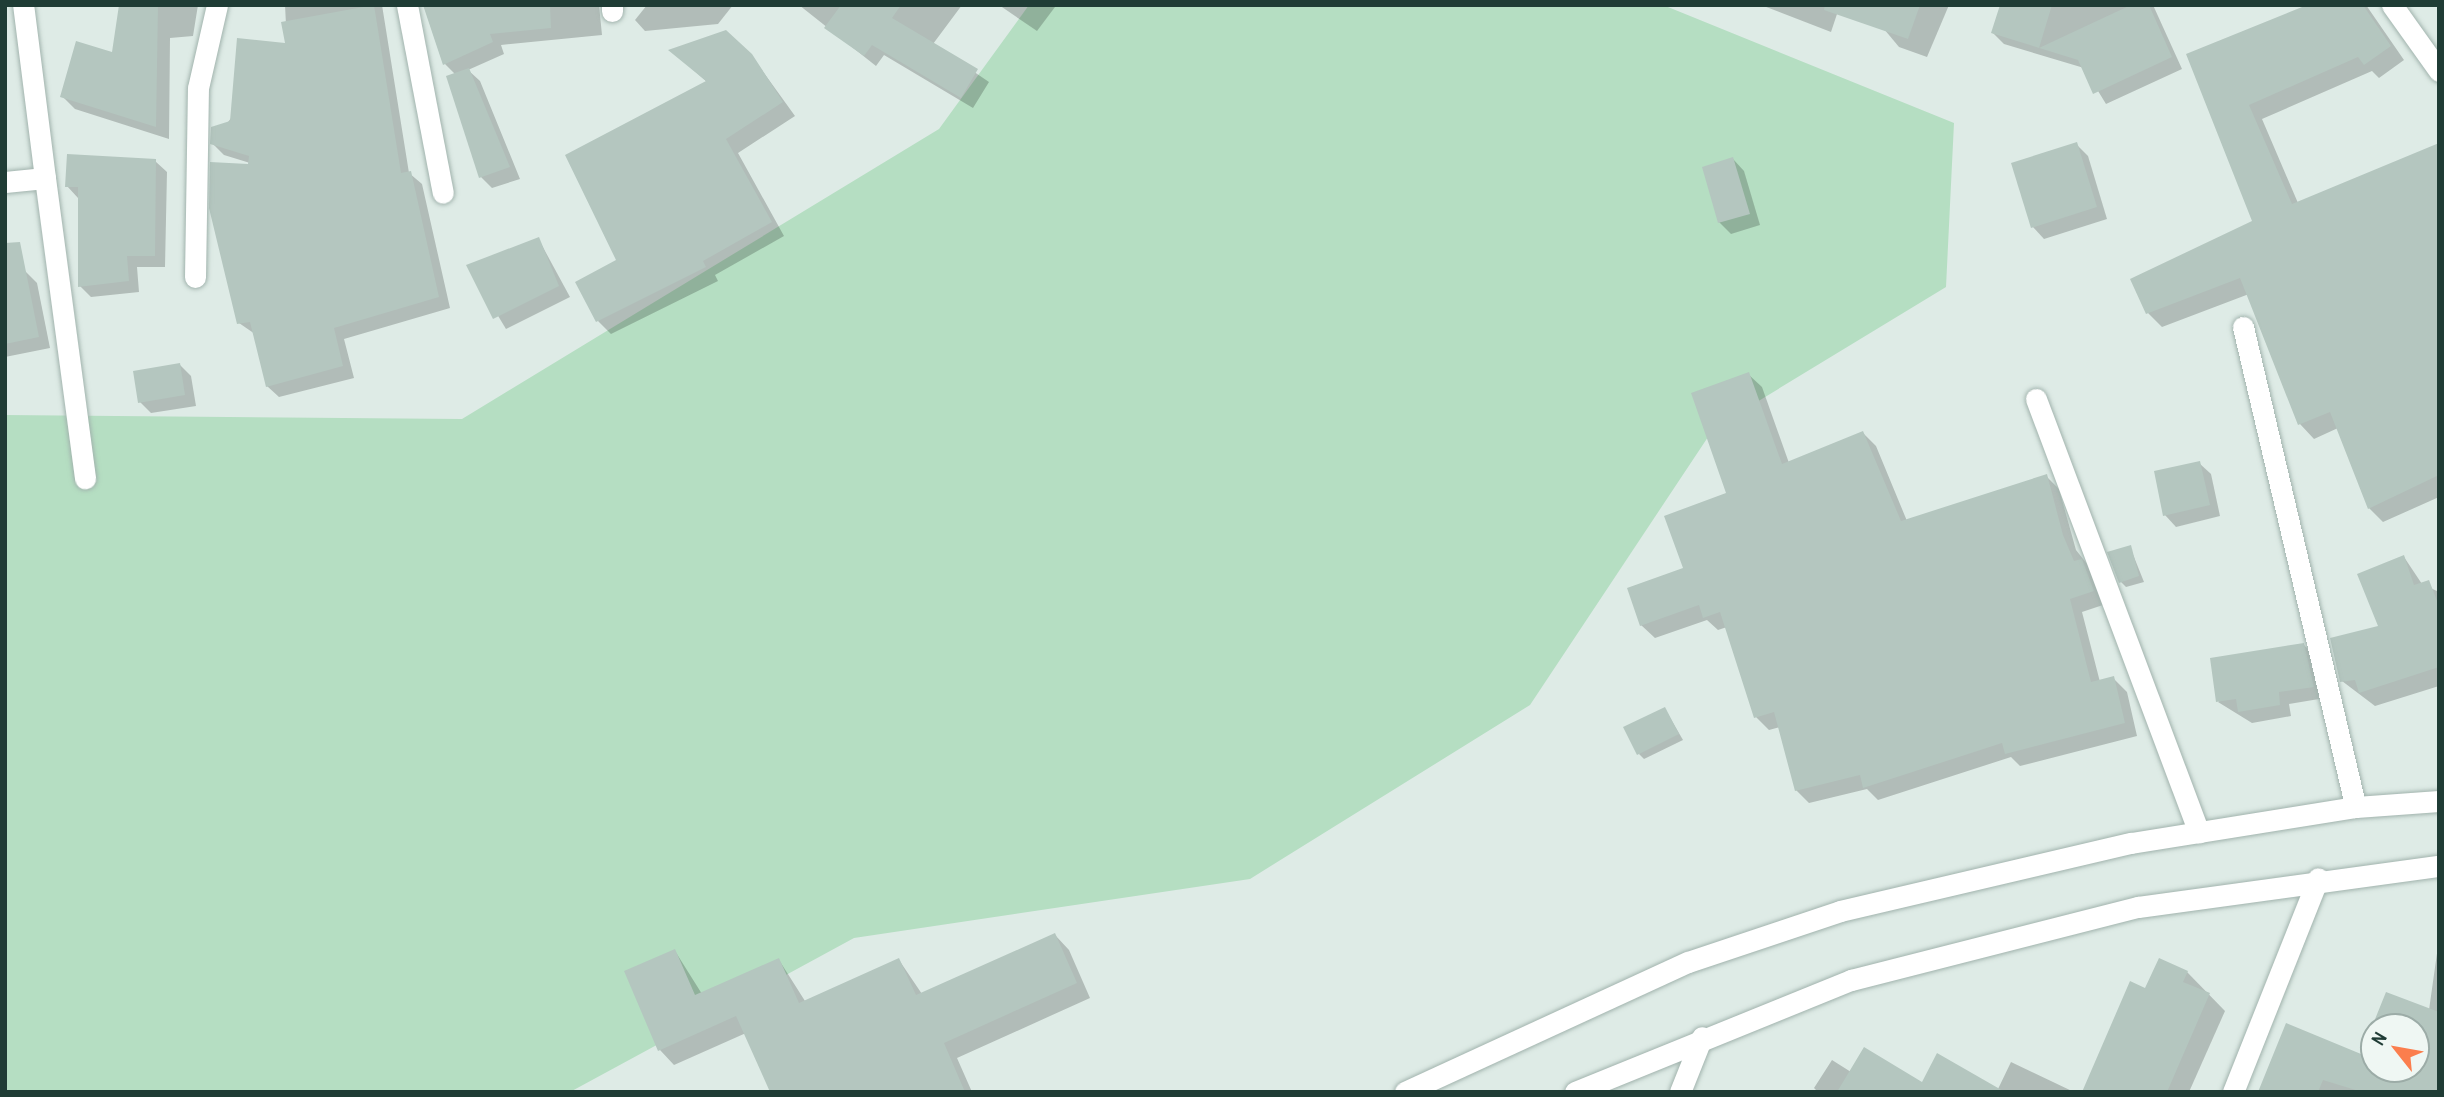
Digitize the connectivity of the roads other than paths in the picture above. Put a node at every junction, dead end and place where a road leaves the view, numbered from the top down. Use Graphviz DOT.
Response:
graph roads {
  1 [pos="23,5"];
  2 [pos="217,5"];
  3 [pos="407,5"];
  4 [pos="2392,5"];
  5 [pos="2439,71"];
  6 [pos="45,178"];
  7 [pos="5,182"];
  8 [pos="443,193"];
  9 [pos="195,277"];
  10 [pos="2243,327"];
  11 [pos="2035,399"];
  12 [pos="85,478"];
  13 [pos="2439,801"];
  14 [pos="2356,807"];
  15 [pos="2199,832"];
  16 [pos="2439,866"];
  17 [pos="2318,878"];
  18 [pos="1702,1037"];
  19 [pos="1405,1092"];
  20 [pos="1575,1092"];
  21 [pos="1680,1092"];
  22 [pos="2233,1092"];
  1 -- 6 [label="street"];
  2 -- 9 [label="street"];
  3 -- 8 [label="street"];
  4 -- 5 [label="street"];
  6 -- 7 [label="street"];
  6 -- 12 [label="street"];
  10 -- 14 [label="street"];
  11 -- 15 [label="street"];
  13 -- 14 [label="street"];
  14 -- 15 [label="street"];
  15 -- 19 [label="street"];
  16 -- 17 [label="street"];
  17 -- 18 [label="street"];
  17 -- 22 [label="street"];
  18 -- 20 [label="street"];
  18 -- 21 [label="street"];
}
